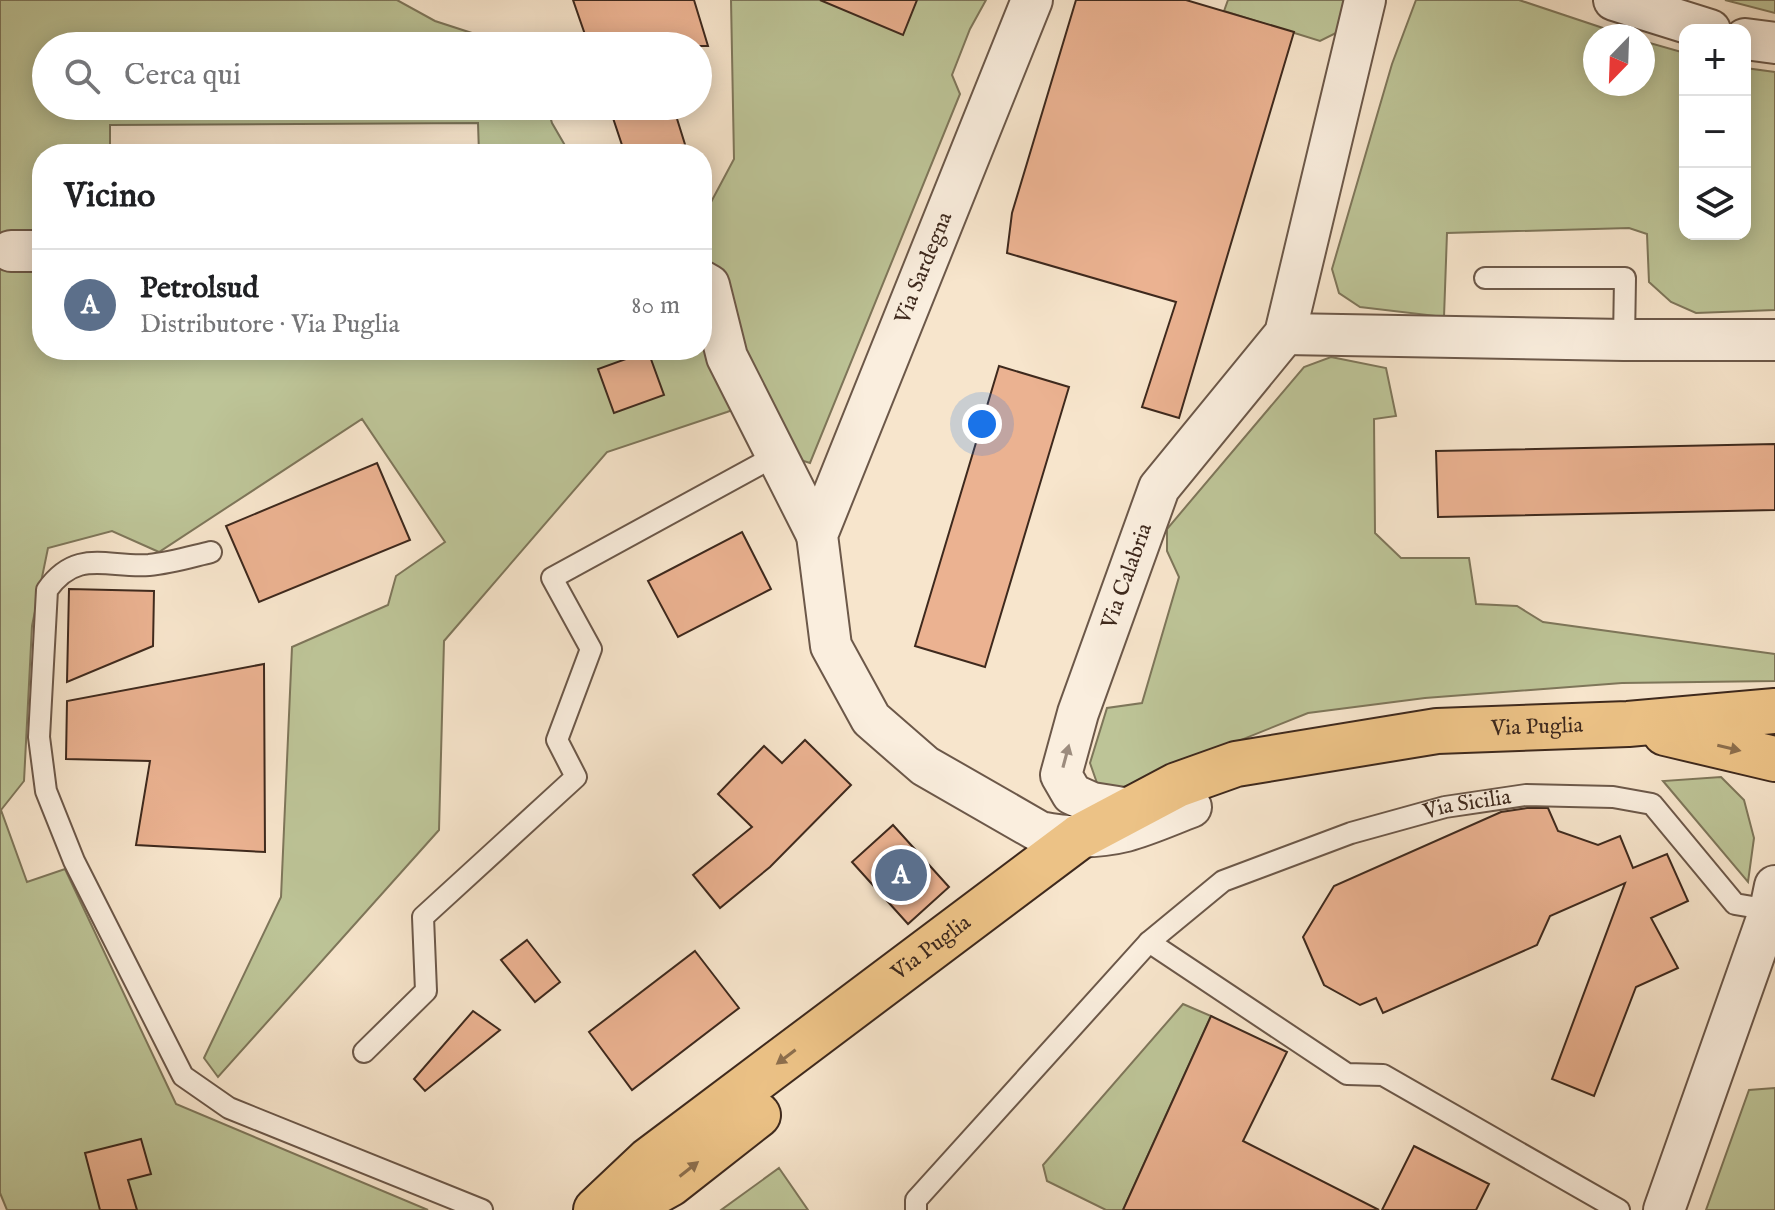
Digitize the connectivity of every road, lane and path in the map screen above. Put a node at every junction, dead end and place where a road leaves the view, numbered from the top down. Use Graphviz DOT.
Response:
graph roads {
  1 [pos="1032,0"];
  2 [pos="1365,0"];
  3 [pos="1614,0"];
  4 [pos="1691,24"];
  5 [pos="1751,40"];
  6 [pos="1775,43"];
  7 [pos="1485,278"];
  8 [pos="712,297"];
  9 [pos="1285,334"];
  10 [pos="1624,340"];
  11 [pos="1775,340"];
  12 [pos="777,455"];
  13 [pos="817,535"];
  14 [pos="211,552"];
  15 [pos="1775,711"];
  16 [pos="1628,724"];
  17 [pos="1305,753"];
  18 [pos="1775,759"];
  19 [pos="986,800"];
  20 [pos="1191,807"];
  21 [pos="1130,809"];
  22 [pos="1079,837"];
  23 [pos="1774,902"];
  24 [pos="986,906"];
  25 [pos="1149,942"];
  26 [pos="364,1052"];
  27 [pos="482,1210"];
  28 [pos="596,1210"];
  29 [pos="623,1210"];
  30 [pos="916,1210"];
  31 [pos="1619,1210"];
  32 [pos="1664,1210"];
  1 -- 13 [label="street, Via Sardegna"];
  2 -- 9 [label="street, Via Calabria"];
  3 -- 4 [label="street"];
  5 -- 6 [label="street"];
  7 -- 10 [label="lane"];
  8 -- 12 [label="street, Via Sardegna"];
  9 -- 10 [label="street"];
  21 -- 9 [label="street, Via Calabria, one-way"];
  10 -- 11 [label="street"];
  12 -- 13 [label="street, Via Sardegna"];
  12 -- 26 [label="lane"];
  13 -- 19 [label="street, Via Sardegna"];
  14 -- 27 [label="lane"];
  15 -- 16 [label="main road, Via Puglia"];
  16 -- 17 [label="main road, Via Puglia"];
  16 -- 18 [label="main road, Via Puglia, one-way"];
  17 -- 20 [label="main road, Via Puglia"];
  17 -- 21 [label="main road, Via Puglia"];
  19 -- 21 [label="street, Via Sardegna"];
  19 -- 22 [label="street, Via Sardegna"];
  19 -- 24 [label="street, Via Sardegna"];
  20 -- 22 [label="street, Via Sardegna"];
  29 -- 20 [label="main road, Via Puglia, one-way"];
  21 -- 22 [label="main road, Via Puglia"];
  22 -- 24 [label="main road, Via Puglia"];
  23 -- 25 [label="lane, Via Sicilia"];
  23 -- 32 [label="street, Via Sicilia"];
  24 -- 28 [label="main road, Via Puglia, one-way"];
  25 -- 30 [label="lane, Via Sicilia"];
  25 -- 31 [label="lane"];
}
